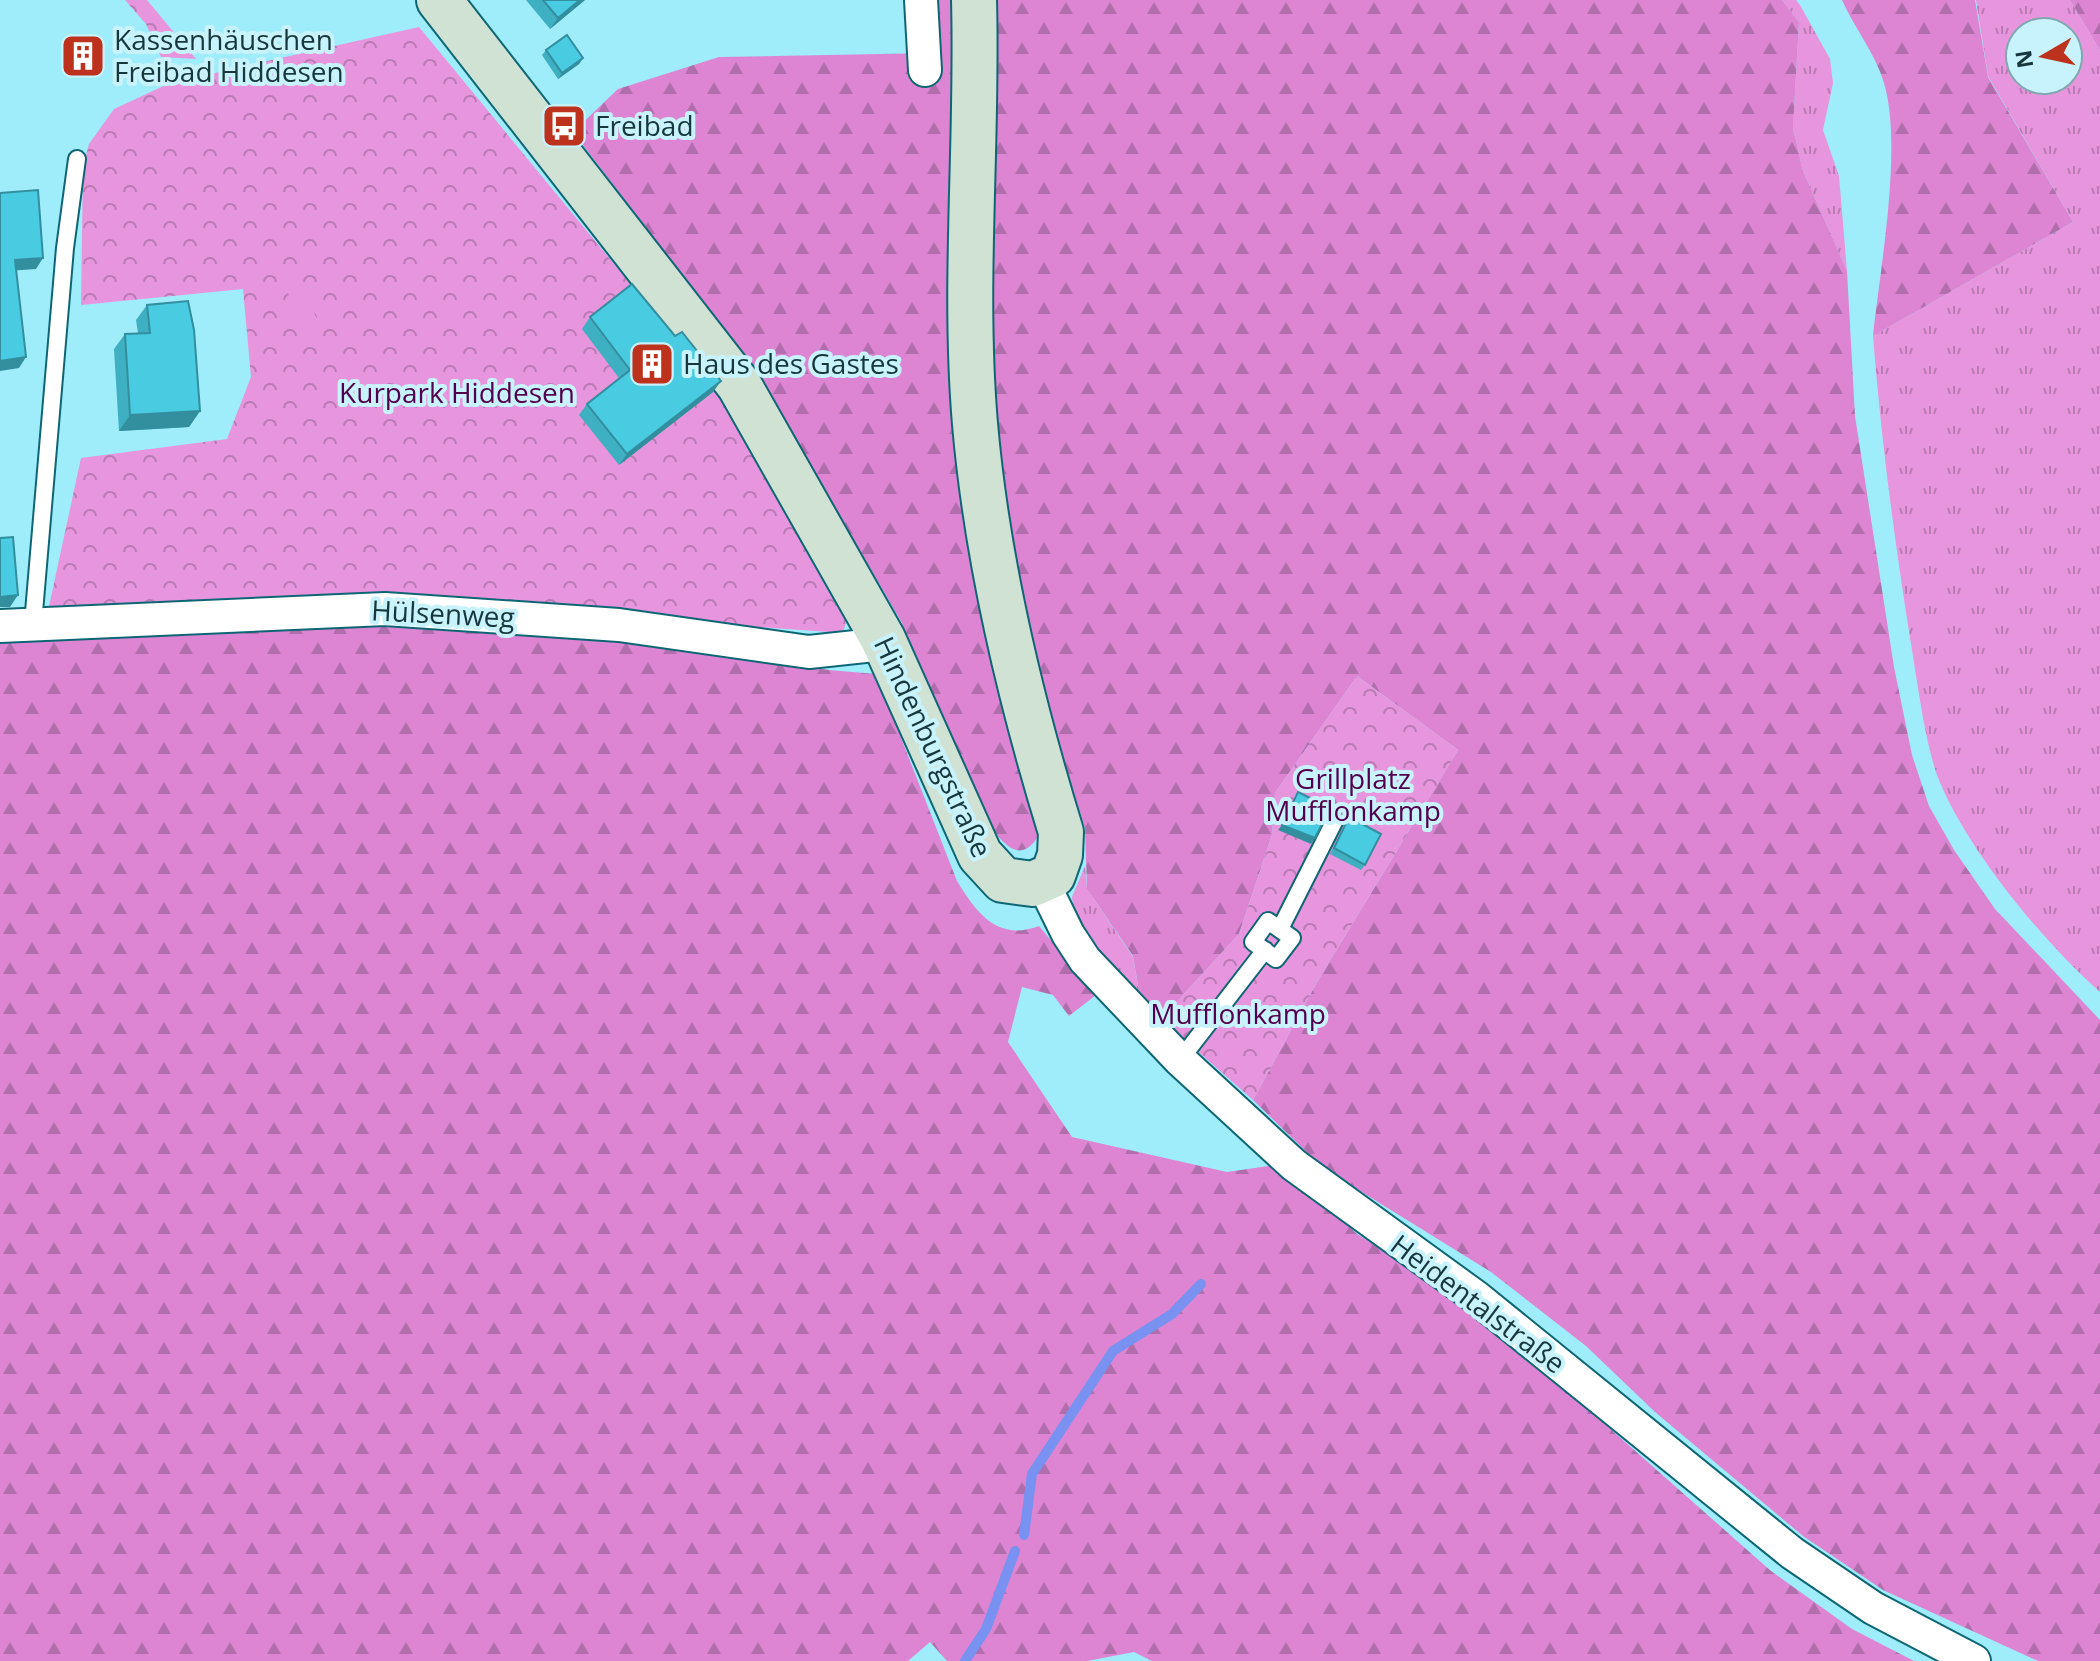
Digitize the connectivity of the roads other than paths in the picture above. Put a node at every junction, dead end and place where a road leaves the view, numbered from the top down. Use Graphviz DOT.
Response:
graph roads {
  1 [pos="439,0"];
  2 [pos="921,0"];
  3 [pos="974,0"];
  4 [pos="925,70"];
  5 [pos="77,159"];
  6 [pos="33,624"];
  7 [pos="0,626"];
  8 [pos="883,639"];
  9 [pos="1335,820"];
  10 [pos="1042,881"];
  11 [pos="1180,1060"];
  12 [pos="1974,1661"];
  1 -- 8 [label="main road, Hindenburgstraße"];
  2 -- 4 [label="street"];
  3 -- 10 [label="main road"];
  5 -- 6 [label="lane"];
  6 -- 7 [label="street, Hülsenweg"];
  6 -- 8 [label="street, Hülsenweg"];
  8 -- 10 [label="main road, Hindenburgstraße"];
  9 -- 11 [label="lane"];
  10 -- 11 [label="street, Heidentalstraße"];
  11 -- 12 [label="street, Heidentalstraße"];
}
